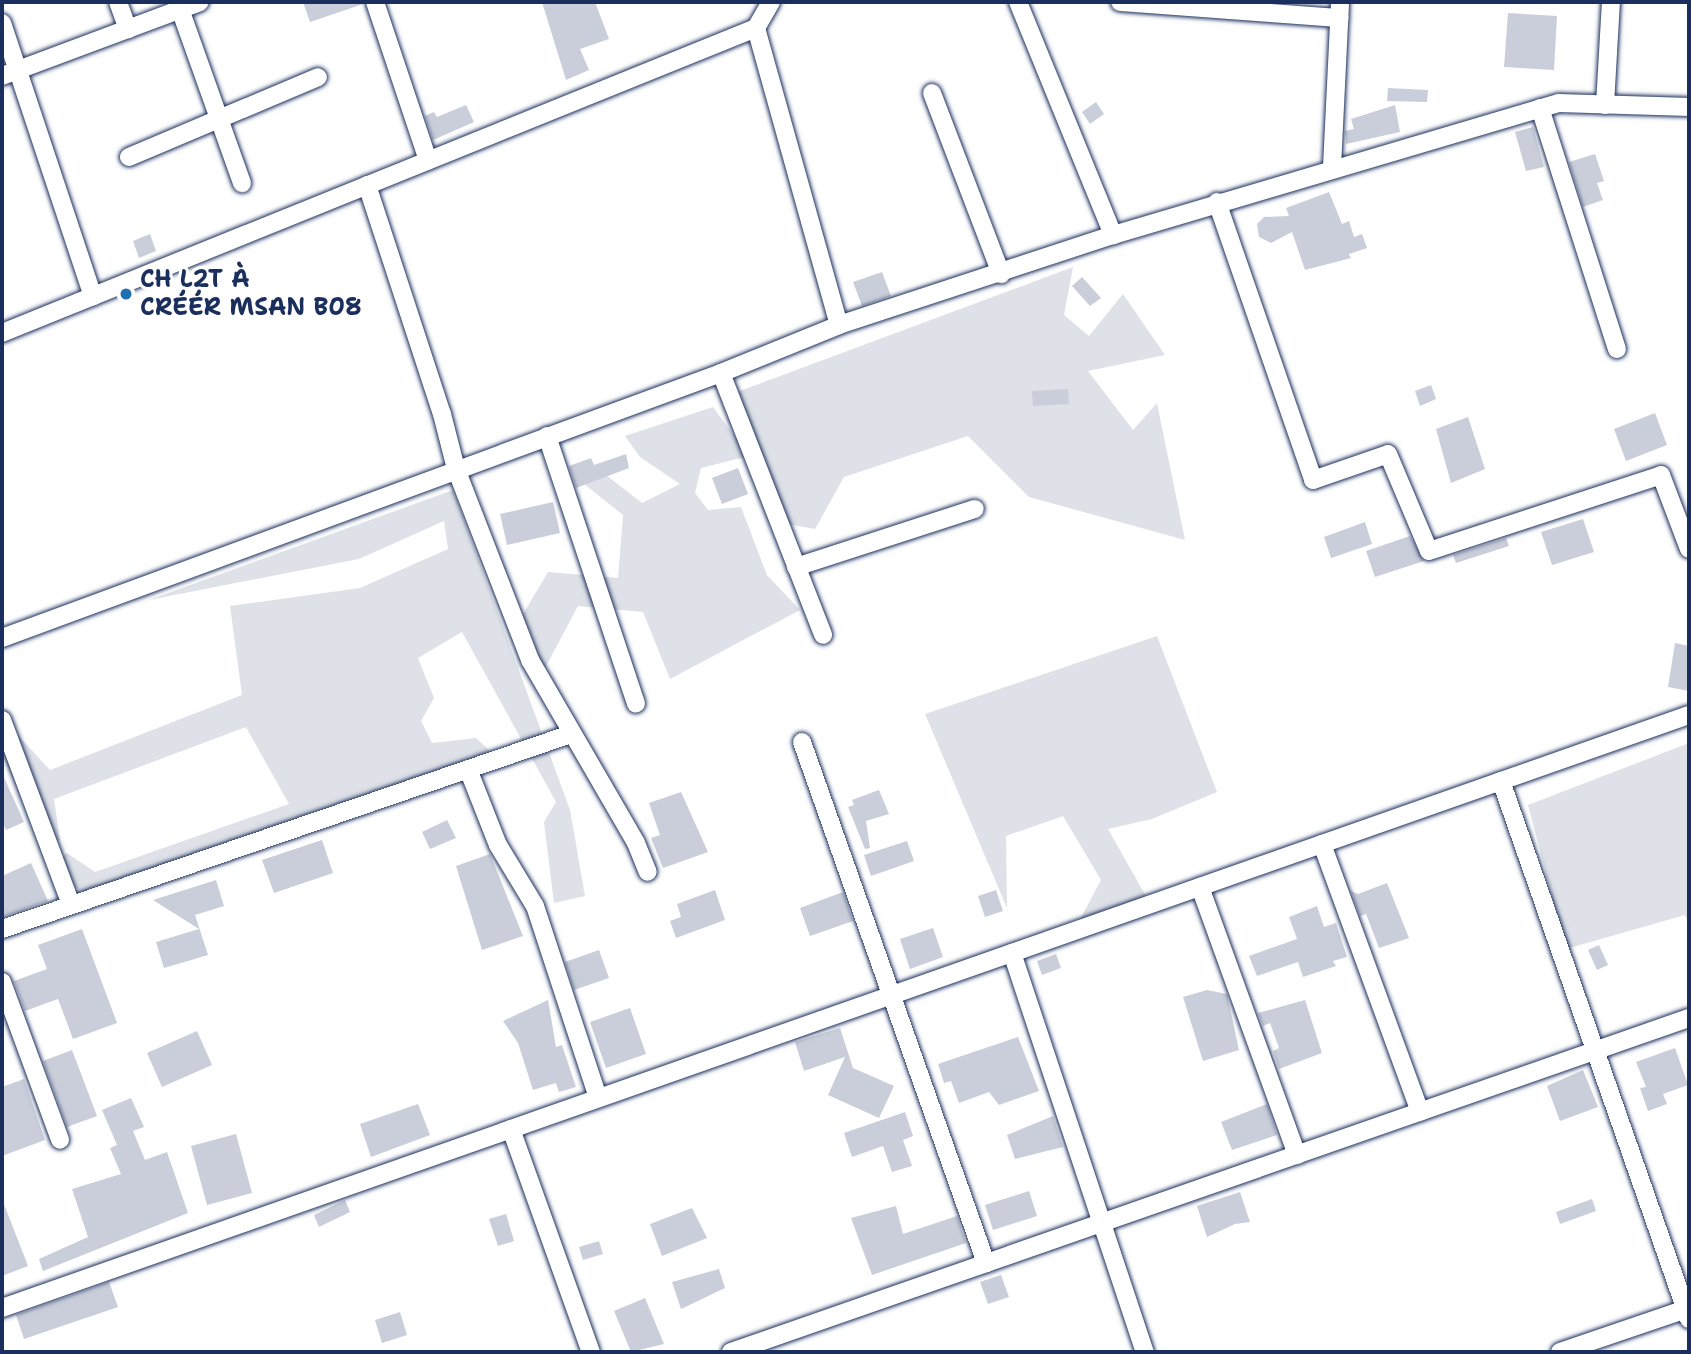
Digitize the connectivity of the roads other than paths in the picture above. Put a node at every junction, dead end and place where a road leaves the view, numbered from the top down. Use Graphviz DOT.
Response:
graph roads {
  1 [pos="118,2"];
  2 [pos="200,2"];
  3 [pos="375,2"];
  4 [pos="771,2"];
  5 [pos="1018,2"];
  6 [pos="1120,2"];
  7 [pos="1611,2"];
  8 [pos="180,9"];
  9 [pos="1340,10"];
  10 [pos="2,23"];
  11 [pos="756,28"];
  12 [pos="128,29"];
  13 [pos="20,70"];
  14 [pos="2,76"];
  15 [pos="318,77"];
  16 [pos="932,93"];
  17 [pos="1605,104"];
  18 [pos="1689,107"];
  19 [pos="1541,108"];
  20 [pos="218,117"];
  21 [pos="129,157"];
  22 [pos="428,160"];
  23 [pos="1332,167"];
  24 [pos="242,183"];
  25 [pos="367,185"];
  26 [pos="1217,202"];
  27 [pos="1113,235"];
  28 [pos="1001,274"];
  29 [pos="93,296"];
  30 [pos="839,325"];
  31 [pos="2,333"];
  32 [pos="1617,349"];
  33 [pos="721,373"];
  34 [pos="547,436"];
  35 [pos="456,469"];
  36 [pos="975,509"];
  37 [pos="1689,549"];
  38 [pos="796,567"];
  39 [pos="823,635"];
  40 [pos="2,638"];
  41 [pos="636,704"];
  42 [pos="1689,715"];
  43 [pos="2,720"];
  44 [pos="571,734"];
  45 [pos="802,743"];
  46 [pos="468,769"];
  47 [pos="1501,781"];
  48 [pos="1322,844"];
  49 [pos="648,872"];
  50 [pos="1200,887"];
  51 [pos="71,905"];
  52 [pos="2,929"];
  53 [pos="1012,953"];
  54 [pos="2,982"];
  55 [pos="894,995"];
  56 [pos="1689,1018"];
  57 [pos="1595,1051"];
  58 [pos="598,1098"];
  59 [pos="1420,1112"];
  60 [pos="511,1129"];
  61 [pos="60,1140"];
  62 [pos="1297,1155"];
  63 [pos="1102,1223"];
  64 [pos="986,1263"];
  65 [pos="2,1308"];
  66 [pos="1688,1314"];
  67 [pos="591,1352"];
  68 [pos="731,1352"];
  69 [pos="1145,1352"];
  70 [pos="1560,1352"];
  1 -- 12 [label="street"];
  2 -- 8 [label="street"];
  3 -- 22 [label="street"];
  4 -- 11 [label="street"];
  5 -- 27 [label="street"];
  6 -- 9 [label="street"];
  7 -- 17 [label="street"];
  8 -- 12 [label="street"];
  8 -- 20 [label="street"];
  9 -- 23 [label="street"];
  10 -- 13 [label="street"];
  11 -- 22 [label="street"];
  11 -- 30 [label="street"];
  12 -- 13 [label="street"];
  13 -- 14 [label="street"];
  13 -- 29 [label="street"];
  15 -- 20 [label="street"];
  16 -- 28 [label="street"];
  17 -- 18 [label="street"];
  17 -- 19 [label="street"];
  19 -- 23 [label="street"];
  19 -- 32 [label="street"];
  20 -- 21 [label="street"];
  20 -- 24 [label="street"];
  22 -- 25 [label="street"];
  23 -- 26 [label="street"];
  25 -- 29 [label="street"];
  25 -- 35 [label="street"];
  26 -- 27 [label="street"];
  26 -- 37 [label="street"];
  27 -- 28 [label="street"];
  28 -- 30 [label="street"];
  29 -- 31 [label="street"];
  30 -- 33 [label="street"];
  33 -- 34 [label="street"];
  33 -- 38 [label="street"];
  34 -- 35 [label="street"];
  34 -- 41 [label="street"];
  35 -- 40 [label="street"];
  35 -- 44 [label="street"];
  36 -- 38 [label="street"];
  38 -- 39 [label="street"];
  42 -- 47 [label="street"];
  43 -- 51 [label="street"];
  44 -- 46 [label="street"];
  44 -- 49 [label="street"];
  45 -- 55 [label="street"];
  46 -- 51 [label="street"];
  46 -- 58 [label="street"];
  47 -- 48 [label="street"];
  47 -- 57 [label="street"];
  48 -- 50 [label="street"];
  48 -- 59 [label="street"];
  50 -- 53 [label="street"];
  50 -- 62 [label="street"];
  51 -- 52 [label="street"];
  53 -- 55 [label="street"];
  53 -- 63 [label="street"];
  54 -- 61 [label="street"];
  55 -- 58 [label="street"];
  55 -- 64 [label="street"];
  56 -- 57 [label="street"];
  57 -- 59 [label="street"];
  57 -- 66 [label="street"];
  58 -- 60 [label="street"];
  59 -- 62 [label="street"];
  60 -- 65 [label="street"];
  60 -- 67 [label="street"];
  62 -- 63 [label="street"];
  63 -- 64 [label="street"];
  63 -- 69 [label="street"];
  64 -- 68 [label="street"];
  66 -- 70 [label="street"];
}
